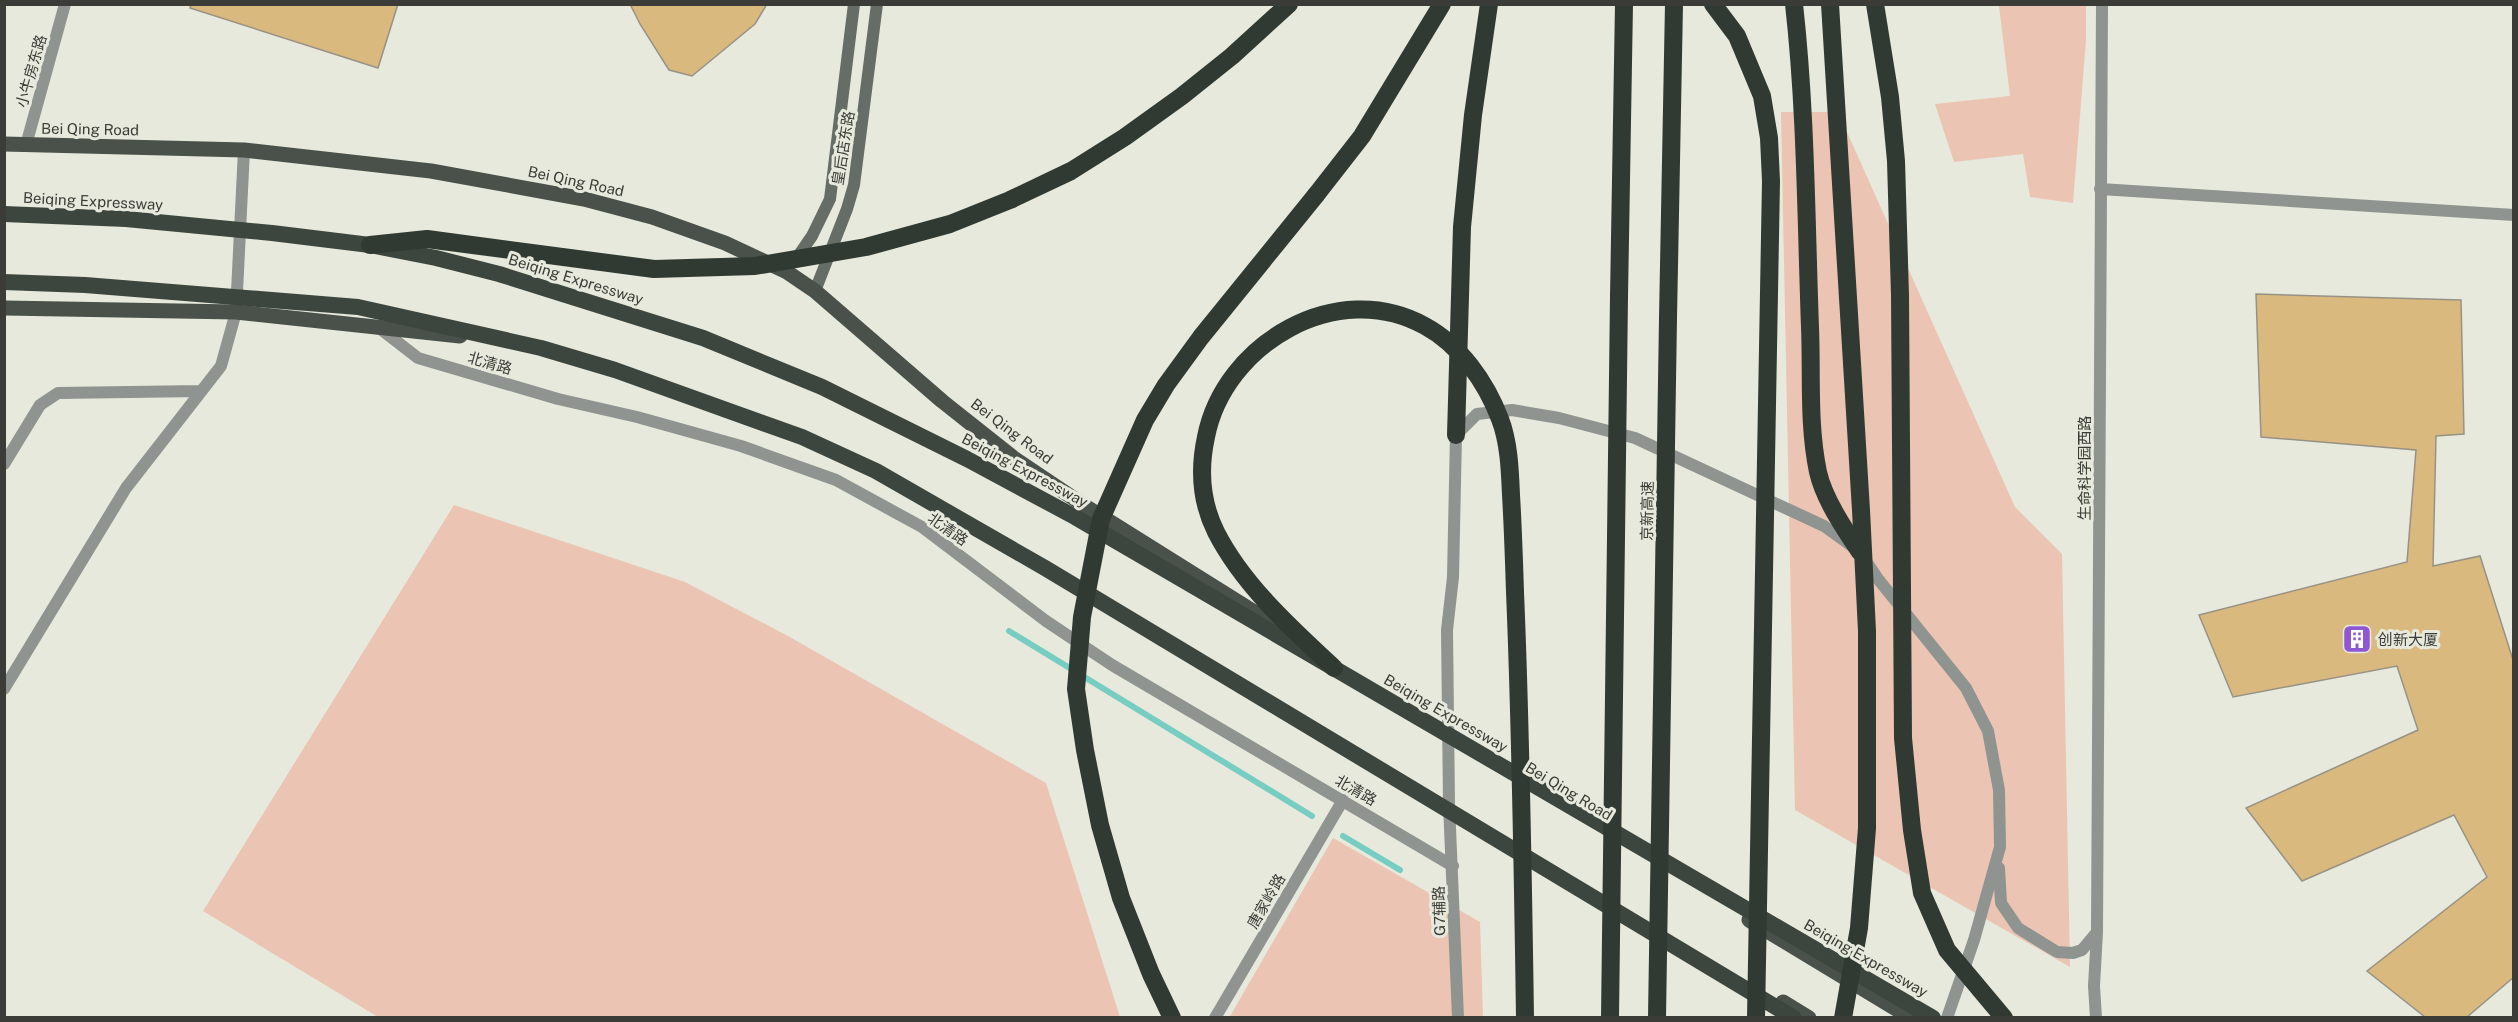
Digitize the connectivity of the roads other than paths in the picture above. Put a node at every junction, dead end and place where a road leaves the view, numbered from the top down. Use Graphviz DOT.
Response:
graph roads {
  1 [pos="65,4"];
  2 [pos="854,4"];
  3 [pos="877,4"];
  4 [pos="1289,4"];
  5 [pos="1442,4"];
  6 [pos="1489,4"];
  7 [pos="1624,4"];
  8 [pos="1674,4"];
  9 [pos="1713,4"];
  10 [pos="1794,4"];
  11 [pos="1830,4"];
  12 [pos="1875,4"];
  13 [pos="2102,4"];
  14 [pos="4,144"];
  15 [pos="26,145"];
  16 [pos="244,150"];
  17 [pos="2100,189"];
  18 [pos="4,214"];
  19 [pos="2514,215"];
  20 [pos="370,245"];
  21 [pos="787,272"];
  22 [pos="4,282"];
  23 [pos="815,291"];
  24 [pos="4,308"];
  25 [pos="236,312"];
  26 [pos="377,326"];
  27 [pos="201,391"];
  28 [pos="1456,435"];
  29 [pos="4,464"];
  30 [pos="1860,552"];
  31 [pos="1334,668"];
  32 [pos="4,689"];
  33 [pos="1449,739"];
  34 [pos="1343,800"];
  35 [pos="1449,804"];
  36 [pos="2000,847"];
  37 [pos="1453,866"];
  38 [pos="2097,932"];
  39 [pos="1172,1017"];
  40 [pos="1215,1017"];
  41 [pos="1458,1017"];
  42 [pos="1525,1017"];
  43 [pos="1610,1017"];
  44 [pos="1658,1017"];
  45 [pos="1756,1017"];
  46 [pos="1794,1017"];
  47 [pos="1809,1017"];
  48 [pos="1843,1017"];
  49 [pos="1911,1017"];
  50 [pos="1933,1017"];
  51 [pos="1947,1017"];
  52 [pos="2004,1017"];
  53 [pos="2096,1017"];
  1 -- 15 [label="street, 小牛房东路"];
  2 -- 21 [label="main road, 皇后店东路"];
  3 -- 23 [label="main road, 皇后店东路"];
  4 -- 20 [label="highway, bridge"];
  5 -- 39 [label="highway, bridge"];
  6 -- 28 [label="highway"];
  7 -- 43 [label="highway, 京新高速, bridge"];
  8 -- 44 [label="highway, 京新高速, bridge"];
  9 -- 45 [label="highway, bridge"];
  10 -- 30 [label="highway"];
  11 -- 48 [label="highway, bridge"];
  12 -- 52 [label="highway, bridge"];
  13 -- 17 [label="street, 生命科学园西路"];
  14 -- 15 [label="main road, Bei Qing Road"];
  15 -- 16 [label="main road, Bei Qing Road"];
  16 -- 21 [label="main road, Bei Qing Road"];
  16 -- 25 [label="street"];
  17 -- 19 [label="street"];
  17 -- 38 [label="street, 生命科学园西路"];
  18 -- 20 [label="highway, Beiqing Expressway, bridge"];
  20 -- 31 [label="highway, Beiqing Expressway, bridge"];
  21 -- 23 [label="main road, Bei Qing Road"];
  22 -- 46 [label="highway, bridge"];
  23 -- 33 [label="main road, Bei Qing Road"];
  24 -- 25 [label="main road"];
  25 -- 26 [label="main road"];
  25 -- 27 [label="street"];
  26 -- 34 [label="street, 北清路"];
  26 -- 35 [label="main road"];
  27 -- 29 [label="street"];
  27 -- 32 [label="street"];
  28 -- 30 [label="street"];
  28 -- 33 [label="street, G7辅路"];
  30 -- 36 [label="street"];
  31 -- 42 [label="highway, bridge"];
  31 -- 50 [label="highway, Beiqing Expressway, bridge"];
  33 -- 35 [label="street, G7辅路"];
  33 -- 49 [label="main road, Bei Qing Road"];
  34 -- 37 [label="street, 北清路"];
  34 -- 40 [label="street, 唐家岭路"];
  35 -- 37 [label="street, G7辅路"];
  35 -- 47 [label="main road"];
  36 -- 38 [label="street"];
  36 -- 51 [label="street"];
  37 -- 41 [label="street, G7辅路"];
  38 -- 53 [label="street, 生命科学园西路"];
}
